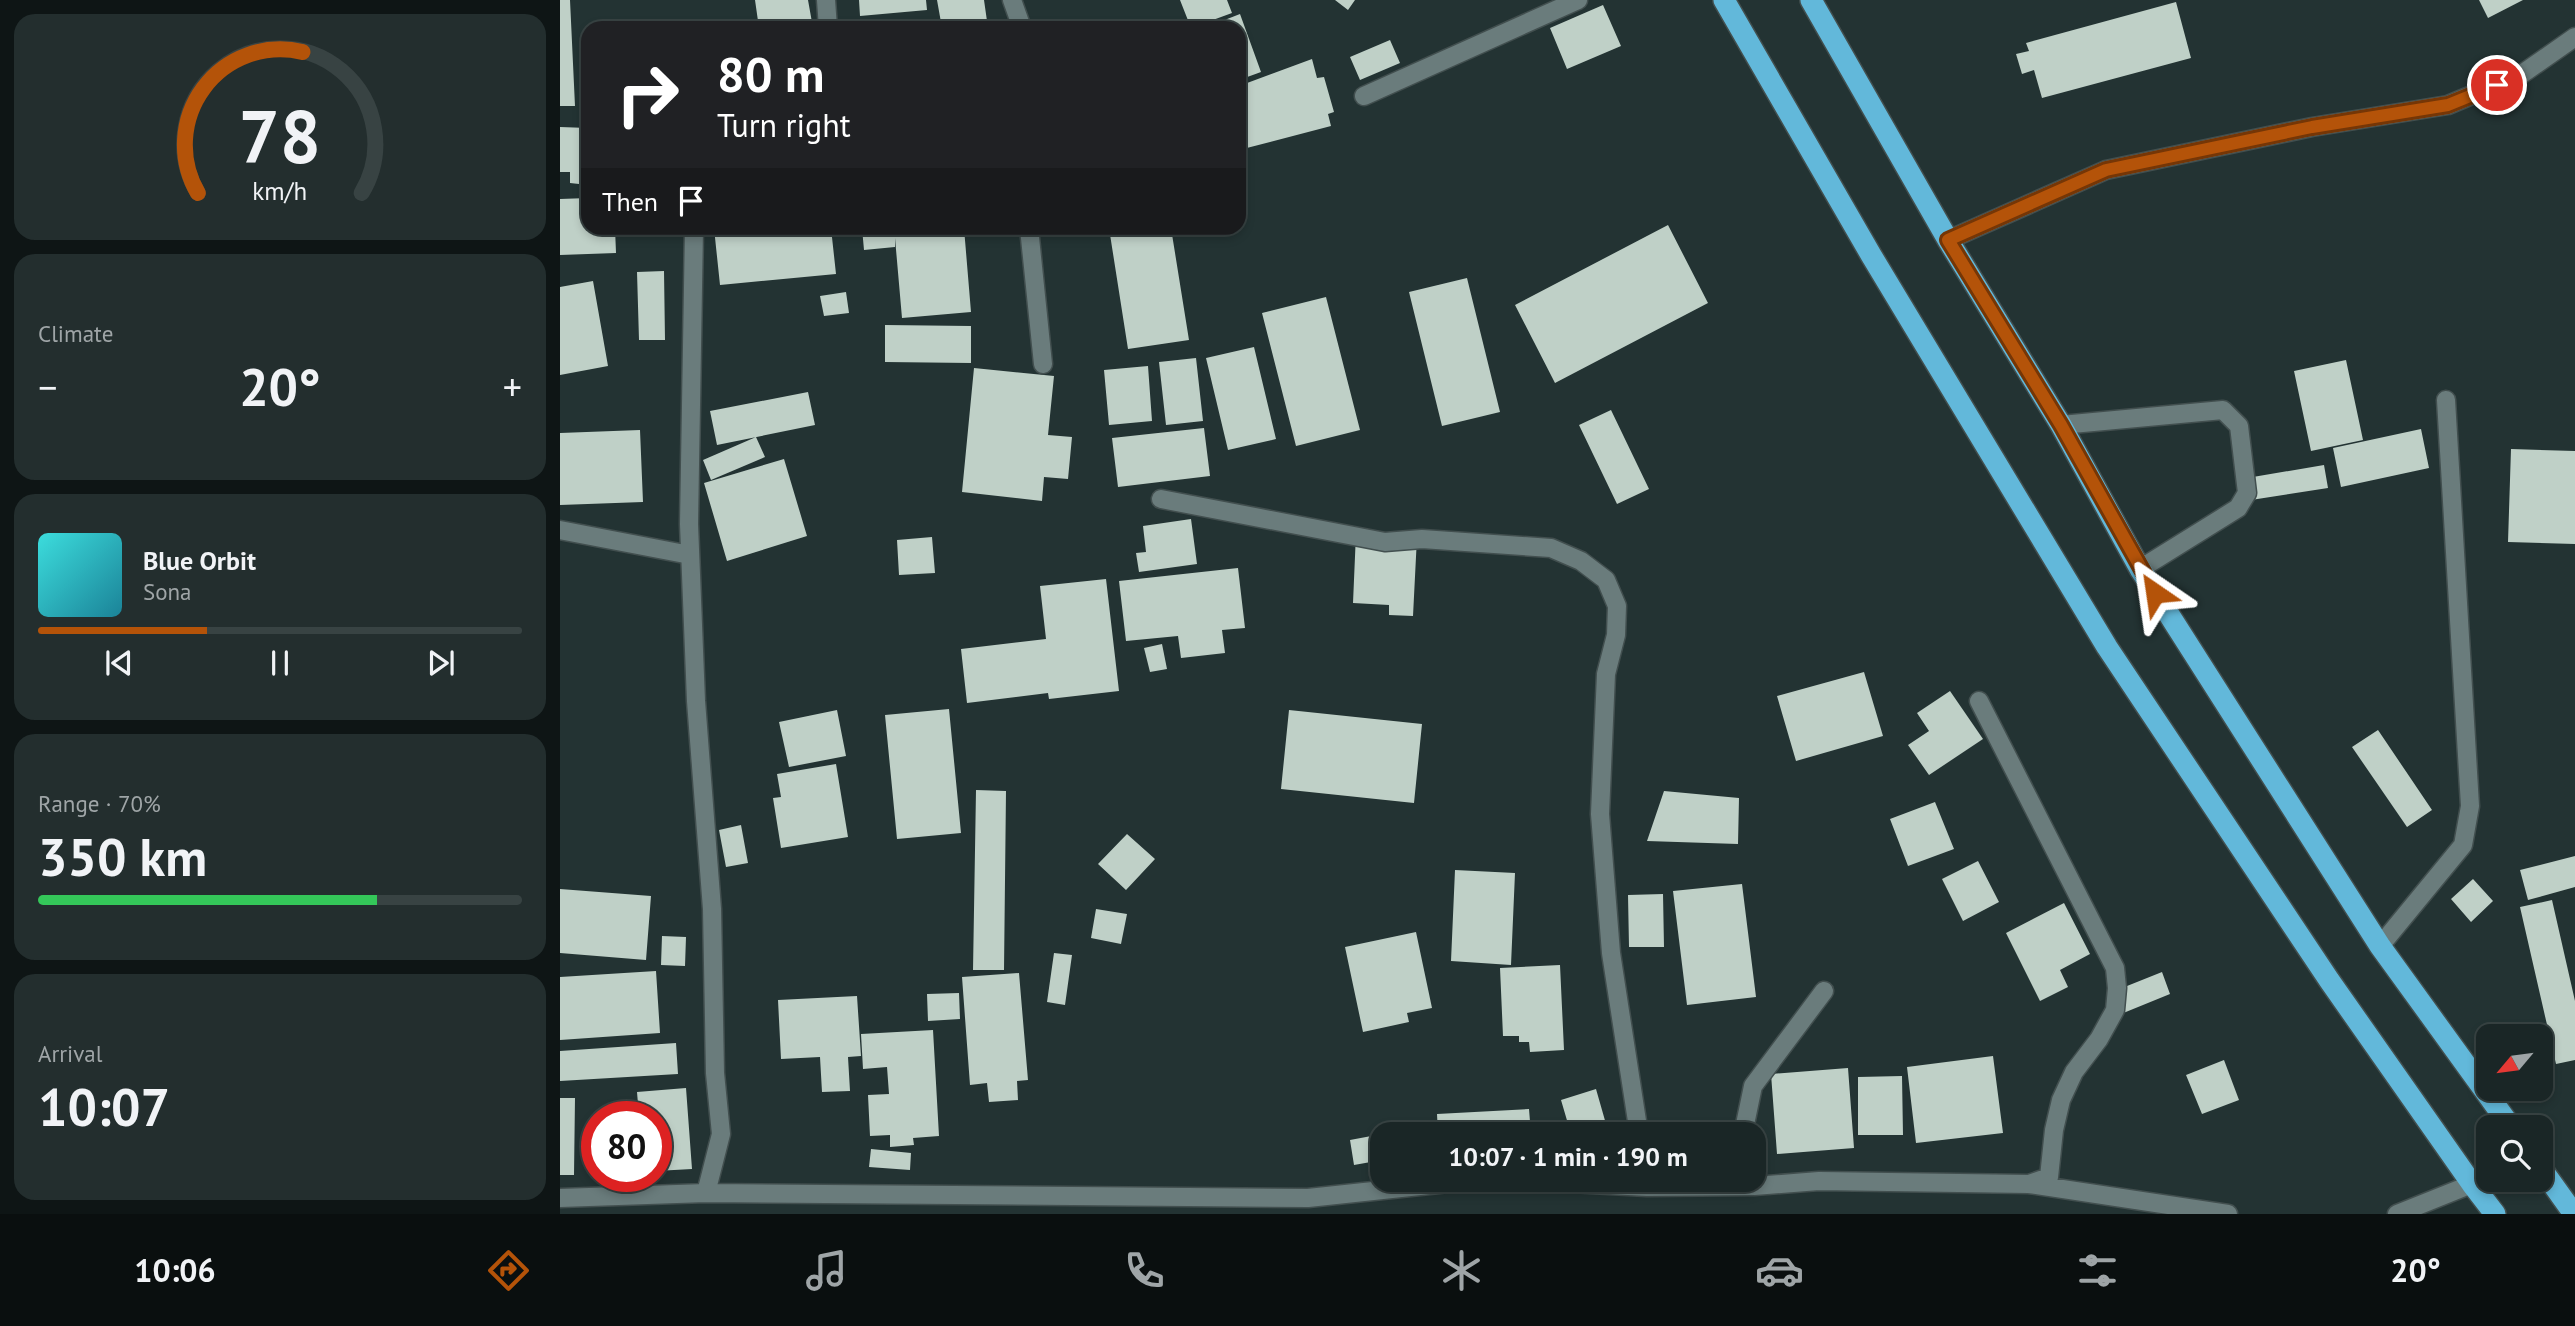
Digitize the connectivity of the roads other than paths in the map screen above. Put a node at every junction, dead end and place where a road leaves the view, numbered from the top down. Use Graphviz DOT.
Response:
graph roads {
  1 [pos="826,0"];
  2 [pos="1012,0"];
  3 [pos="1578,0"];
  4 [pos="1724,0"];
  5 [pos="1811,0"];
  6 [pos="828,21"];
  7 [pos="1020,21"];
  8 [pos="2575,37"];
  9 [pos="1364,96"];
  10 [pos="694,235"];
  11 [pos="1029,235"];
  12 [pos="1948,240"];
  13 [pos="1043,364"];
  14 [pos="2446,400"];
  15 [pos="2061,425"];
  16 [pos="1161,499"];
  17 [pos="560,530"];
  18 [pos="690,555"];
  19 [pos="2140,569"];
  20 [pos="1979,701"];
  21 [pos="2380,946"];
  22 [pos="1824,991"];
  23 [pos="2502,1115"];
  24 [pos="1637,1122"];
  25 [pos="1745,1122"];
  26 [pos="1766,1183"];
  27 [pos="2029,1184"];
  28 [pos="2472,1184"];
  29 [pos="2553,1185"];
  30 [pos="1370,1191"];
  31 [pos="706,1193"];
  32 [pos="560,1198"];
  33 [pos="2404,1213"];
  34 [pos="2228,1214"];
  35 [pos="2495,1214"];
  36 [pos="2574,1214"];
  1 -- 6 [label="street"];
  2 -- 7 [label="street"];
  3 -- 9 [label="street"];
  4 -- 28 [label="highway"];
  5 -- 12 [label="highway"];
  8 -- 12 [label="street"];
  10 -- 18 [label="street"];
  11 -- 13 [label="street"];
  12 -- 15 [label="highway"];
  14 -- 21 [label="street"];
  15 -- 19 [label="highway"];
  15 -- 19 [label="street"];
  16 -- 24 [label="street"];
  17 -- 18 [label="street"];
  18 -- 31 [label="street"];
  19 -- 21 [label="highway"];
  20 -- 27 [label="street"];
  21 -- 23 [label="highway"];
  22 -- 25 [label="street"];
  26 -- 27 [label="street"];
  27 -- 34 [label="street"];
  28 -- 33 [label="street"];
  28 -- 35 [label="highway"];
  29 -- 36 [label="highway"];
  30 -- 31 [label="street"];
  31 -- 32 [label="street"];
}
